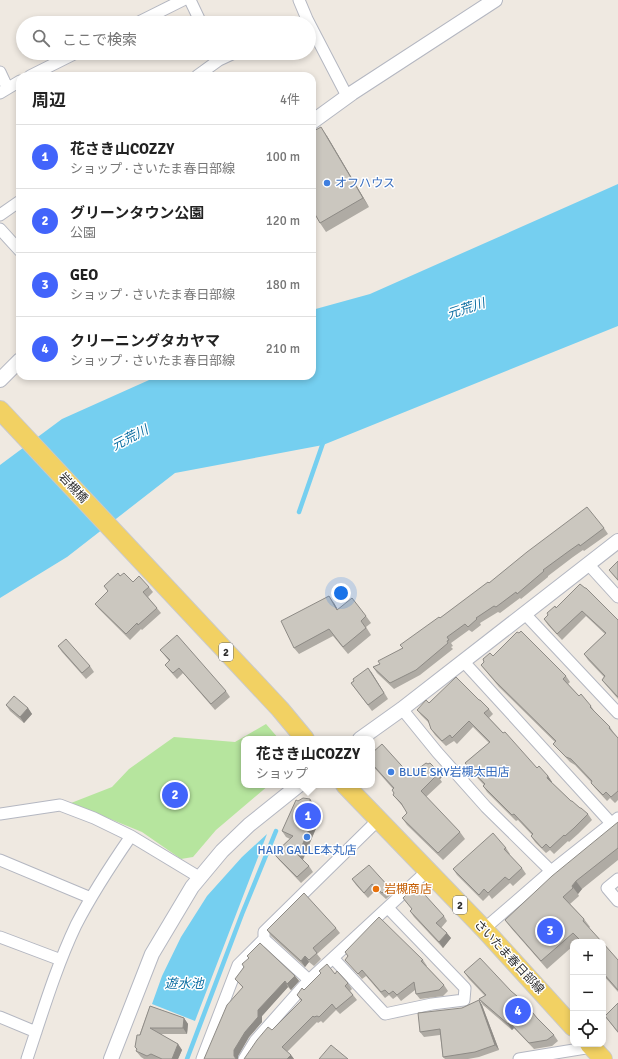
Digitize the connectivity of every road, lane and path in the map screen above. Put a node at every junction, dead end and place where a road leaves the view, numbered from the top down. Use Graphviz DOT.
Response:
graph roads {
  1 [pos="183,0"];
  2 [pos="190,0"];
  3 [pos="299,0"];
  4 [pos="495,0"];
  5 [pos="151,16"];
  6 [pos="198,16"];
  7 [pos="302,16"];
  8 [pos="316,43"];
  9 [pos="62,60"];
  10 [pos="214,60"];
  11 [pos="0,72"];
  12 [pos="38,72"];
  13 [pos="201,72"];
  14 [pos="16,83"];
  15 [pos="4,90"];
  16 [pos="347,96"];
  17 [pos="316,119"];
  18 [pos="16,204"];
  19 [pos="0,216"];
  20 [pos="0,229"];
  21 [pos="16,247"];
  22 [pos="16,364"];
  23 [pos="0,380"];
  24 [pos="0,410"];
  25 [pos="618,540"];
  26 [pos="588,564"];
  27 [pos="618,597"];
  28 [pos="525,614"];
  29 [pos="463,661"];
  30 [pos="402,709"];
  31 [pos="618,713"];
  32 [pos="302,736"];
  33 [pos="364,736"];
  34 [pos="295,788"];
  35 [pos="348,788"];
  36 [pos="0,814"];
  37 [pos="378,820"];
  38 [pos="615,821"];
  39 [pos="131,836"];
  40 [pos="0,860"];
  41 [pos="427,871"];
  42 [pos="551,871"];
  43 [pos="199,877"];
  44 [pos="618,879"];
  45 [pos="90,898"];
  46 [pos="618,901"];
  47 [pos="388,908"];
  48 [pos="484,929"];
  49 [pos="0,937"];
  50 [pos="264,938"];
  51 [pos="333,958"];
  52 [pos="61,960"];
  53 [pos="309,980"];
  54 [pos="0,1018"];
  55 [pos="570,1024"];
  56 [pos="36,1032"];
  57 [pos="594,1050"];
  58 [pos="115,1058"];
  59 [pos="27,1059"];
  60 [pos="202,1059"];
  61 [pos="244,1059"];
  62 [pos="519,1059"];
  1 -- 5 [label="street"];
  2 -- 6 [label="street"];
  3 -- 7 [label="street"];
  4 -- 16 [label="street"];
  8 -- 16 [label="street"];
  9 -- 12 [label="street"];
  10 -- 13 [label="street"];
  11 -- 15 [label="street"];
  14 -- 15 [label="street"];
  16 -- 17 [label="street"];
  18 -- 19 [label="street"];
  20 -- 21 [label="street"];
  22 -- 23 [label="street"];
  24 -- 32 [label="main road, 岩槻橋 / 2"];
  25 -- 26 [label="street"];
  26 -- 27 [label="street"];
  26 -- 28 [label="street"];
  28 -- 29 [label="street"];
  28 -- 31 [label="street"];
  29 -- 30 [label="street"];
  29 -- 38 [label="street"];
  30 -- 33 [label="street"];
  30 -- 42 [label="street"];
  34 -- 43 [label="street"];
  35 -- 37 [label="main road, さいたま春日部線 / 2"];
  36 -- 39 [label="street"];
  37 -- 41 [label="main road, さいたま春日部線 / 2"];
  37 -- 50 [label="street"];
  38 -- 42 [label="street"];
  39 -- 43 [label="street"];
  39 -- 45 [label="street"];
  40 -- 45 [label="street"];
  41 -- 47 [label="street"];
  41 -- 48 [label="main road, さいたま春日部線 / 2"];
  42 -- 48 [label="street"];
  43 -- 58 [label="street"];
  44 -- 46 [label="street"];
  45 -- 52 [label="street"];
  47 -- 51 [label="street"];
  47 -- 51 [label="street"];
  48 -- 55 [label="main road, さいたま春日部線 / 2"];
  49 -- 52 [label="street"];
  50 -- 53 [label="street"];
  50 -- 60 [label="street"];
  51 -- 53 [label="street"];
  52 -- 56 [label="street"];
  53 -- 61 [label="street"];
  54 -- 56 [label="street"];
  56 -- 59 [label="street"];
  57 -- 62 [label="street"];
}
